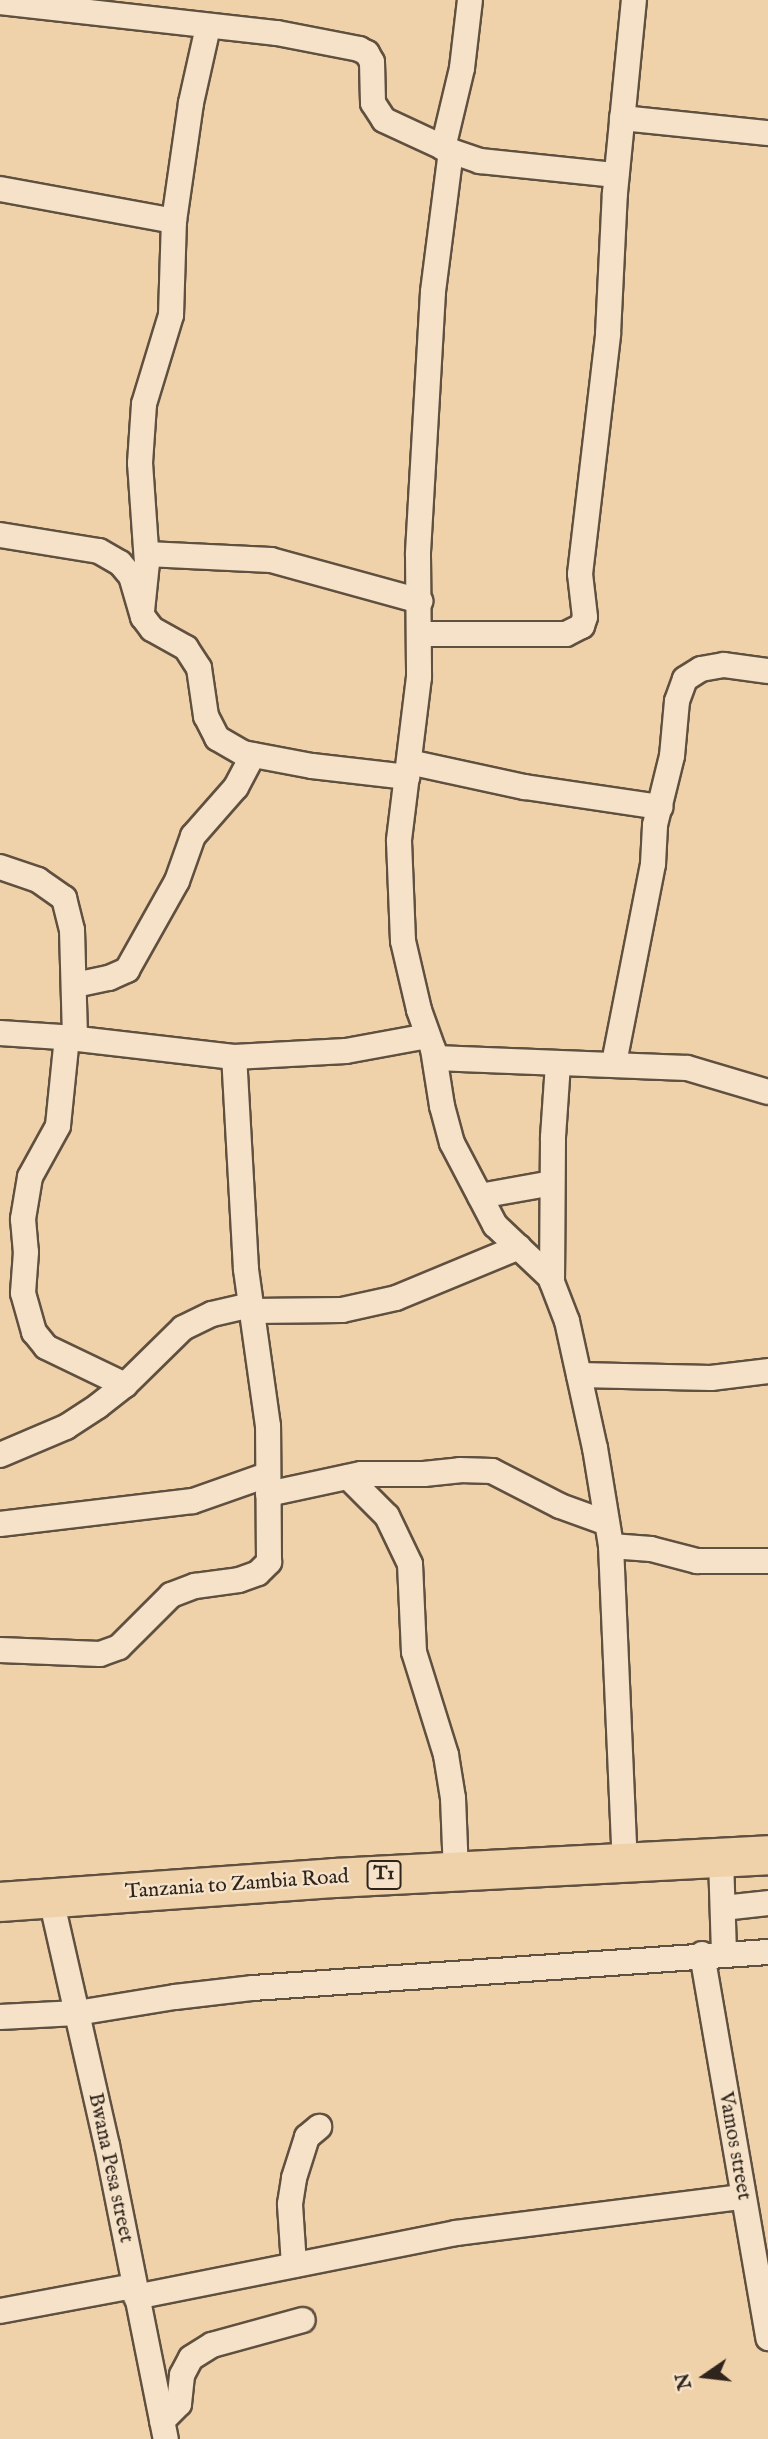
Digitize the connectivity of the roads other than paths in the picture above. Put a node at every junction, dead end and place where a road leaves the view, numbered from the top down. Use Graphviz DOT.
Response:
graph roads {
  1 [pos="470,0"];
  2 [pos="634,0"];
  3 [pos="0,2"];
  4 [pos="208,27"];
  5 [pos="622,118"];
  6 [pos="768,132"];
  7 [pos="447,149"];
  8 [pos="616,175"];
  9 [pos="0,189"];
  10 [pos="174,221"];
  11 [pos="0,535"];
  12 [pos="147,554"];
  13 [pos="420,601"];
  14 [pos="142,611"];
  15 [pos="420,634"];
  16 [pos="768,671"];
  17 [pos="253,755"];
  18 [pos="408,769"];
  19 [pos="661,807"];
  20 [pos="0,867"];
  21 [pos="75,985"];
  22 [pos="0,1033"];
  23 [pos="71,1038"];
  24 [pos="431,1047"];
  25 [pos="234,1057"];
  26 [pos="558,1063"];
  27 [pos="614,1063"];
  28 [pos="768,1092"];
  29 [pos="552,1184"];
  30 [pos="480,1196"];
  31 [pos="519,1247"];
  32 [pos="552,1282"];
  33 [pos="252,1308"];
  34 [pos="768,1371"];
  35 [pos="579,1375"];
  36 [pos="125,1385"];
  37 [pos="0,1455"];
  38 [pos="348,1476"];
  39 [pos="268,1484"];
  40 [pos="0,1524"];
  41 [pos="609,1535"];
  42 [pos="768,1561"];
  43 [pos="0,1650"];
  44 [pos="768,1855"];
  45 [pos="721,1858"];
  46 [pos="625,1863"];
  47 [pos="456,1872"];
  48 [pos="51,1899"];
  49 [pos="0,1902"];
  50 [pos="768,1903"];
  51 [pos="723,1908"];
  52 [pos="768,1952"];
  53 [pos="713,1954"];
  54 [pos="76,2013"];
  55 [pos="0,2017"];
  56 [pos="319,2127"];
  57 [pos="743,2197"];
  58 [pos="294,2265"];
  59 [pos="135,2292"];
  60 [pos="763,2292"];
  61 [pos="0,2311"];
  62 [pos="303,2320"];
  63 [pos="768,2337"];
  64 [pos="164,2430"];
  1 -- 7 [label="street"];
  2 -- 5 [label="street"];
  3 -- 4 [label="street"];
  4 -- 7 [label="street"];
  4 -- 10 [label="street"];
  5 -- 6 [label="street"];
  5 -- 8 [label="street"];
  7 -- 8 [label="street"];
  7 -- 13 [label="street"];
  8 -- 15 [label="street"];
  9 -- 10 [label="street"];
  10 -- 12 [label="street"];
  11 -- 14 [label="street"];
  12 -- 13 [label="street"];
  12 -- 14 [label="street"];
  13 -- 15 [label="street"];
  14 -- 17 [label="street"];
  15 -- 18 [label="street"];
  16 -- 19 [label="street"];
  17 -- 18 [label="street"];
  17 -- 21 [label="street"];
  18 -- 19 [label="street"];
  18 -- 24 [label="street"];
  19 -- 27 [label="street"];
  20 -- 21 [label="street"];
  21 -- 23 [label="street"];
  22 -- 23 [label="street"];
  23 -- 25 [label="street"];
  23 -- 36 [label="street"];
  24 -- 25 [label="street"];
  24 -- 26 [label="street"];
  24 -- 30 [label="street"];
  25 -- 33 [label="street"];
  26 -- 27 [label="street"];
  26 -- 29 [label="street"];
  27 -- 28 [label="street"];
  29 -- 30 [label="street"];
  29 -- 32 [label="street"];
  30 -- 31 [label="street"];
  31 -- 32 [label="street"];
  31 -- 33 [label="street"];
  32 -- 35 [label="street"];
  33 -- 36 [label="street"];
  33 -- 39 [label="street"];
  34 -- 35 [label="street"];
  35 -- 41 [label="street"];
  36 -- 37 [label="street"];
  38 -- 39 [label="street"];
  38 -- 41 [label="street"];
  38 -- 47 [label="street"];
  39 -- 40 [label="street"];
  39 -- 43 [label="street"];
  41 -- 42 [label="street"];
  41 -- 46 [label="street"];
  44 -- 45 [label="highway, Tanzania to Zambia Road / T1"];
  45 -- 46 [label="highway, Tanzania to Zambia Road / T1"];
  45 -- 51 [label="street, Vamos street"];
  46 -- 47 [label="highway, Tanzania to Zambia Road / T1"];
  47 -- 48 [label="highway, Tanzania to Zambia Road / T1"];
  48 -- 49 [label="highway, Tanzania to Zambia Road / T1"];
  48 -- 54 [label="street, Bwana Pesa street"];
  50 -- 51 [label="street"];
  51 -- 53 [label="street, Vamos street"];
  52 -- 53 [label="street"];
  53 -- 54 [label="street"];
  53 -- 57 [label="street, Vamos street"];
  54 -- 55 [label="street"];
  54 -- 59 [label="street, Bwana Pesa street"];
  56 -- 58 [label="street"];
  57 -- 58 [label="street"];
  57 -- 60 [label="street, Vamos street"];
  58 -- 59 [label="street"];
  59 -- 61 [label="street"];
  59 -- 64 [label="street, Bwana Pesa street"];
  60 -- 63 [label="street, Vamos street"];
  62 -- 64 [label="street"];
}
